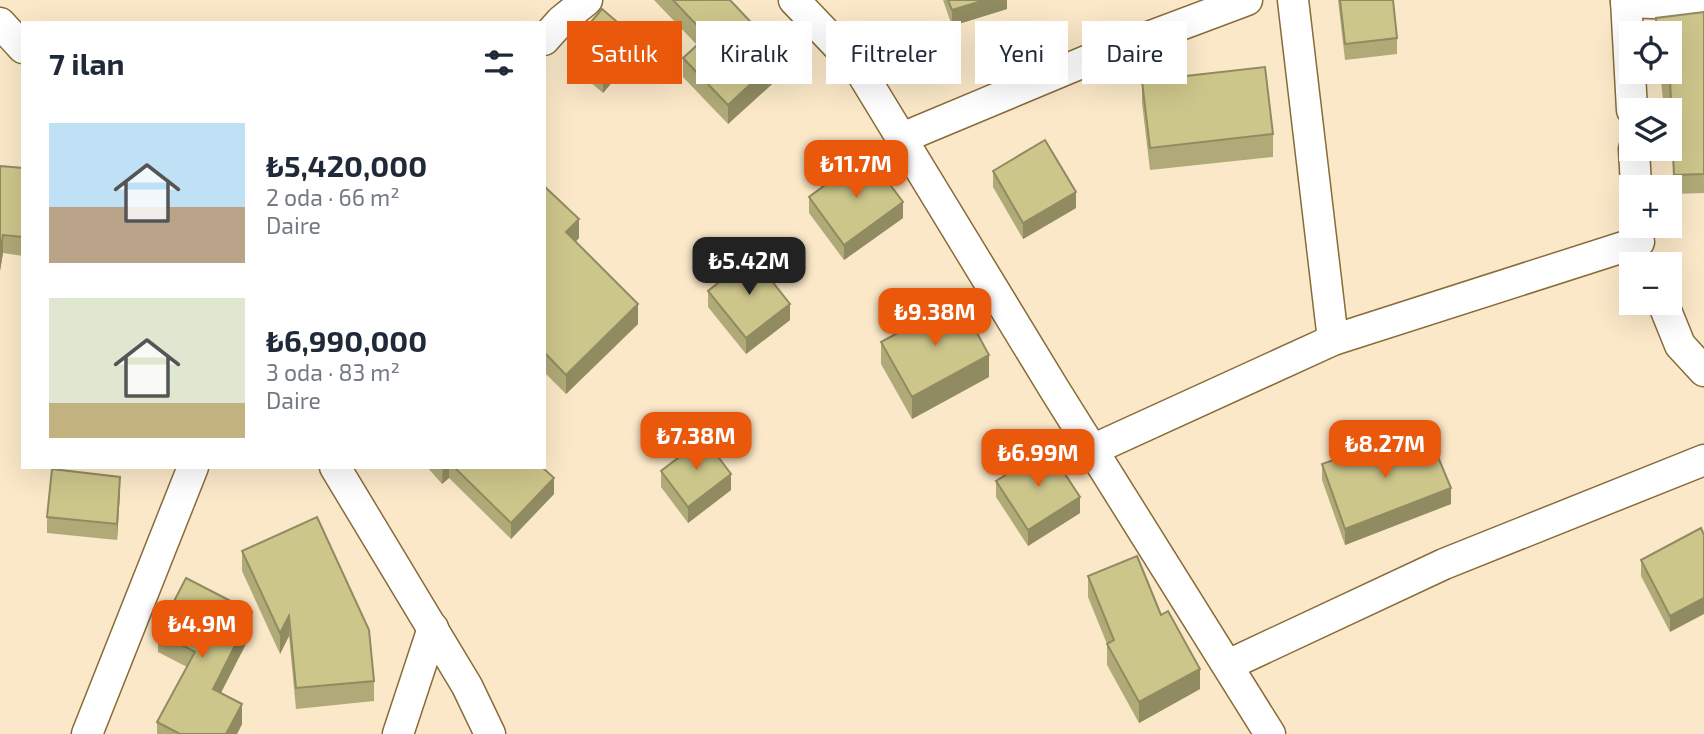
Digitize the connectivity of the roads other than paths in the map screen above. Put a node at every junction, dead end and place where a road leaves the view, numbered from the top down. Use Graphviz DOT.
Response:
graph roads {
  1 [pos="587,0"];
  2 [pos="794,0"];
  3 [pos="1247,0"];
  4 [pos="1293,0"];
  5 [pos="1626,1"];
  6 [pos="1704,5"];
  7 [pos="0,23"];
  8 [pos="546,38"];
  9 [pos="21,46"];
  10 [pos="1631,98"];
  11 [pos="902,138"];
  12 [pos="1642,244"];
  13 [pos="1668,315"];
  14 [pos="1333,340"];
  15 [pos="1704,371"];
  16 [pos="1092,450"];
  17 [pos="1704,460"];
  18 [pos="192,469"];
  19 [pos="336,469"];
  20 [pos="433,628"];
  21 [pos="1228,664"];
  22 [pos="87,734"];
  23 [pos="398,734"];
  24 [pos="490,734"];
  25 [pos="1270,734"];
  1 -- 8 [label="street"];
  2 -- 11 [label="street"];
  3 -- 11 [label="street"];
  4 -- 14 [label="street"];
  5 -- 6 [label="street"];
  5 -- 10 [label="street"];
  7 -- 9 [label="street"];
  11 -- 16 [label="street"];
  12 -- 14 [label="street"];
  13 -- 15 [label="street"];
  14 -- 16 [label="street"];
  16 -- 21 [label="street"];
  17 -- 21 [label="street"];
  18 -- 22 [label="street"];
  19 -- 20 [label="street"];
  20 -- 23 [label="street"];
  20 -- 24 [label="street"];
  21 -- 25 [label="street"];
}
